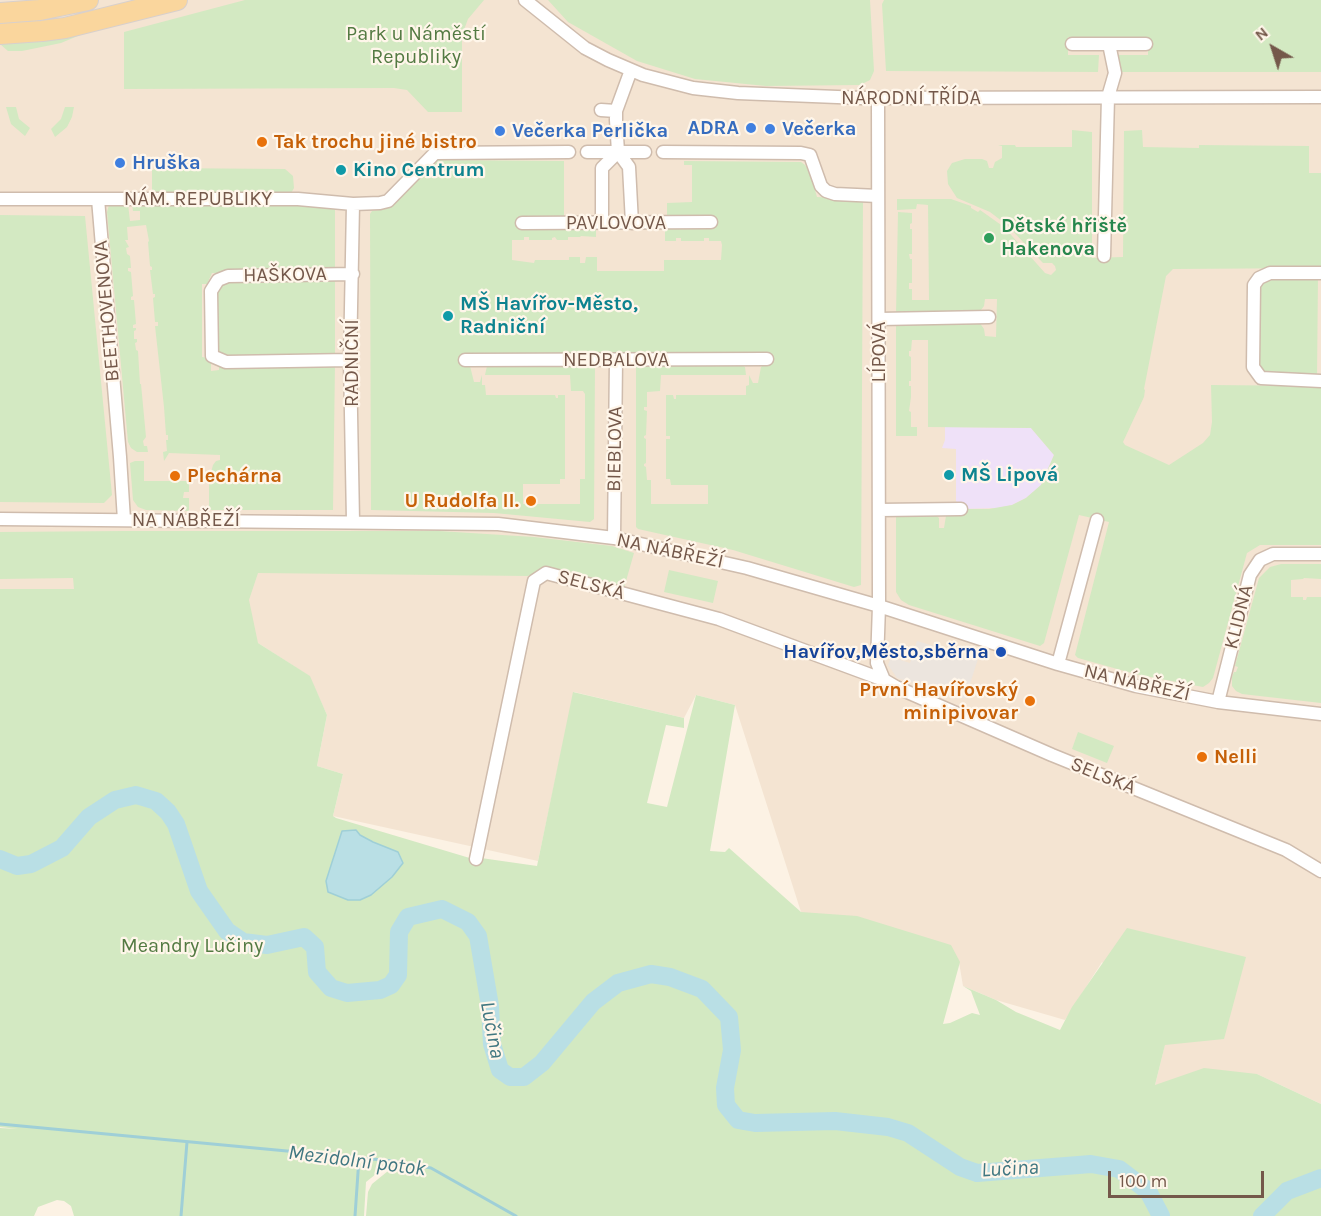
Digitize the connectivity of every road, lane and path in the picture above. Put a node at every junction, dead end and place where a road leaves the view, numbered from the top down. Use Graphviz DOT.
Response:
graph roads {
  1 [pos="88,0"];
  2 [pos="177,0"];
  3 [pos="525,0"];
  4 [pos="0,13"];
  5 [pos="0,33"];
  6 [pos="1072,44"];
  7 [pos="1109,44"];
  8 [pos="1146,44"];
  9 [pos="631,70"];
  10 [pos="1108,97"];
  11 [pos="1321,97"];
  12 [pos="878,98"];
  13 [pos="601,111"];
  14 [pos="616,111"];
  15 [pos="569,152"];
  16 [pos="587,152"];
  17 [pos="618,152"];
  18 [pos="645,152"];
  19 [pos="663,152"];
  20 [pos="878,196"];
  21 [pos="0,199"];
  22 [pos="98,199"];
  23 [pos="353,204"];
  24 [pos="711,222"];
  25 [pos="522,223"];
  26 [pos="602,223"];
  27 [pos="632,223"];
  28 [pos="1104,255"];
  29 [pos="1321,273"];
  30 [pos="353,274"];
  31 [pos="989,317"];
  32 [pos="879,320"];
  33 [pos="767,359"];
  34 [pos="350,360"];
  35 [pos="465,360"];
  36 [pos="616,360"];
  37 [pos="1321,381"];
  38 [pos="961,509"];
  39 [pos="879,510"];
  40 [pos="0,519"];
  41 [pos="124,520"];
  42 [pos="1097,520"];
  43 [pos="353,522"];
  44 [pos="614,538"];
  45 [pos="1321,554"];
  46 [pos="879,606"];
  47 [pos="1058,664"];
  48 [pos="884,680"];
  49 [pos="1218,702"];
  50 [pos="1321,714"];
  51 [pos="476,859"];
  52 [pos="1321,871"];
  1 -- 4 [label="main road"];
  2 -- 5 [label="main road"];
  3 -- 9 [label="street, NÁRODNÍ TŘÍDA"];
  6 -- 7 [label="street"];
  7 -- 8 [label="street"];
  7 -- 10 [label="street"];
  9 -- 12 [label="street, NÁRODNÍ TŘÍDA"];
  9 -- 14 [label="street"];
  10 -- 11 [label="street, NÁRODNÍ TŘÍDA"];
  10 -- 12 [label="street, NÁRODNÍ TŘÍDA"];
  10 -- 28 [label="street"];
  12 -- 20 [label="street, LÍPOVÁ"];
  13 -- 14 [label="street"];
  14 -- 17 [label="street"];
  15 -- 23 [label="street, NÁM. REPUBLIKY"];
  16 -- 17 [label="street"];
  17 -- 18 [label="street"];
  17 -- 26 [label="street"];
  17 -- 27 [label="street"];
  19 -- 20 [label="street"];
  20 -- 32 [label="street, LÍPOVÁ"];
  21 -- 22 [label="street"];
  22 -- 23 [label="street, NÁM. REPUBLIKY"];
  22 -- 41 [label="street, BEETHOVENOVA"];
  23 -- 30 [label="street, RADNIČNÍ"];
  24 -- 27 [label="street, PAVLOVOVA"];
  25 -- 26 [label="street, PAVLOVOVA"];
  26 -- 27 [label="street, PAVLOVOVA"];
  29 -- 37 [label="street"];
  30 -- 34 [label="street, RADNIČNÍ"];
  30 -- 34 [label="street, HAŠKOVA"];
  31 -- 32 [label="street"];
  32 -- 39 [label="street, LÍPOVÁ"];
  33 -- 36 [label="street, NEDBALOVA"];
  34 -- 43 [label="street, RADNIČNÍ"];
  35 -- 36 [label="street, NEDBALOVA"];
  36 -- 44 [label="street, BIEBLOVA"];
  38 -- 39 [label="street"];
  39 -- 46 [label="street, LÍPOVÁ"];
  40 -- 41 [label="street, NA NÁBŘEŽÍ"];
  41 -- 43 [label="street, NA NÁBŘEŽÍ"];
  42 -- 47 [label="street"];
  43 -- 44 [label="street, NA NÁBŘEŽÍ"];
  44 -- 46 [label="street, NA NÁBŘEŽÍ"];
  45 -- 49 [label="street, KLIDNÁ"];
  46 -- 47 [label="street, NA NÁBŘEŽÍ"];
  46 -- 48 [label="street"];
  47 -- 49 [label="street, NA NÁBŘEŽÍ"];
  48 -- 51 [label="street, SELSKÁ"];
  48 -- 52 [label="street, SELSKÁ"];
  49 -- 50 [label="street, NA NÁBŘEŽÍ"];
}
